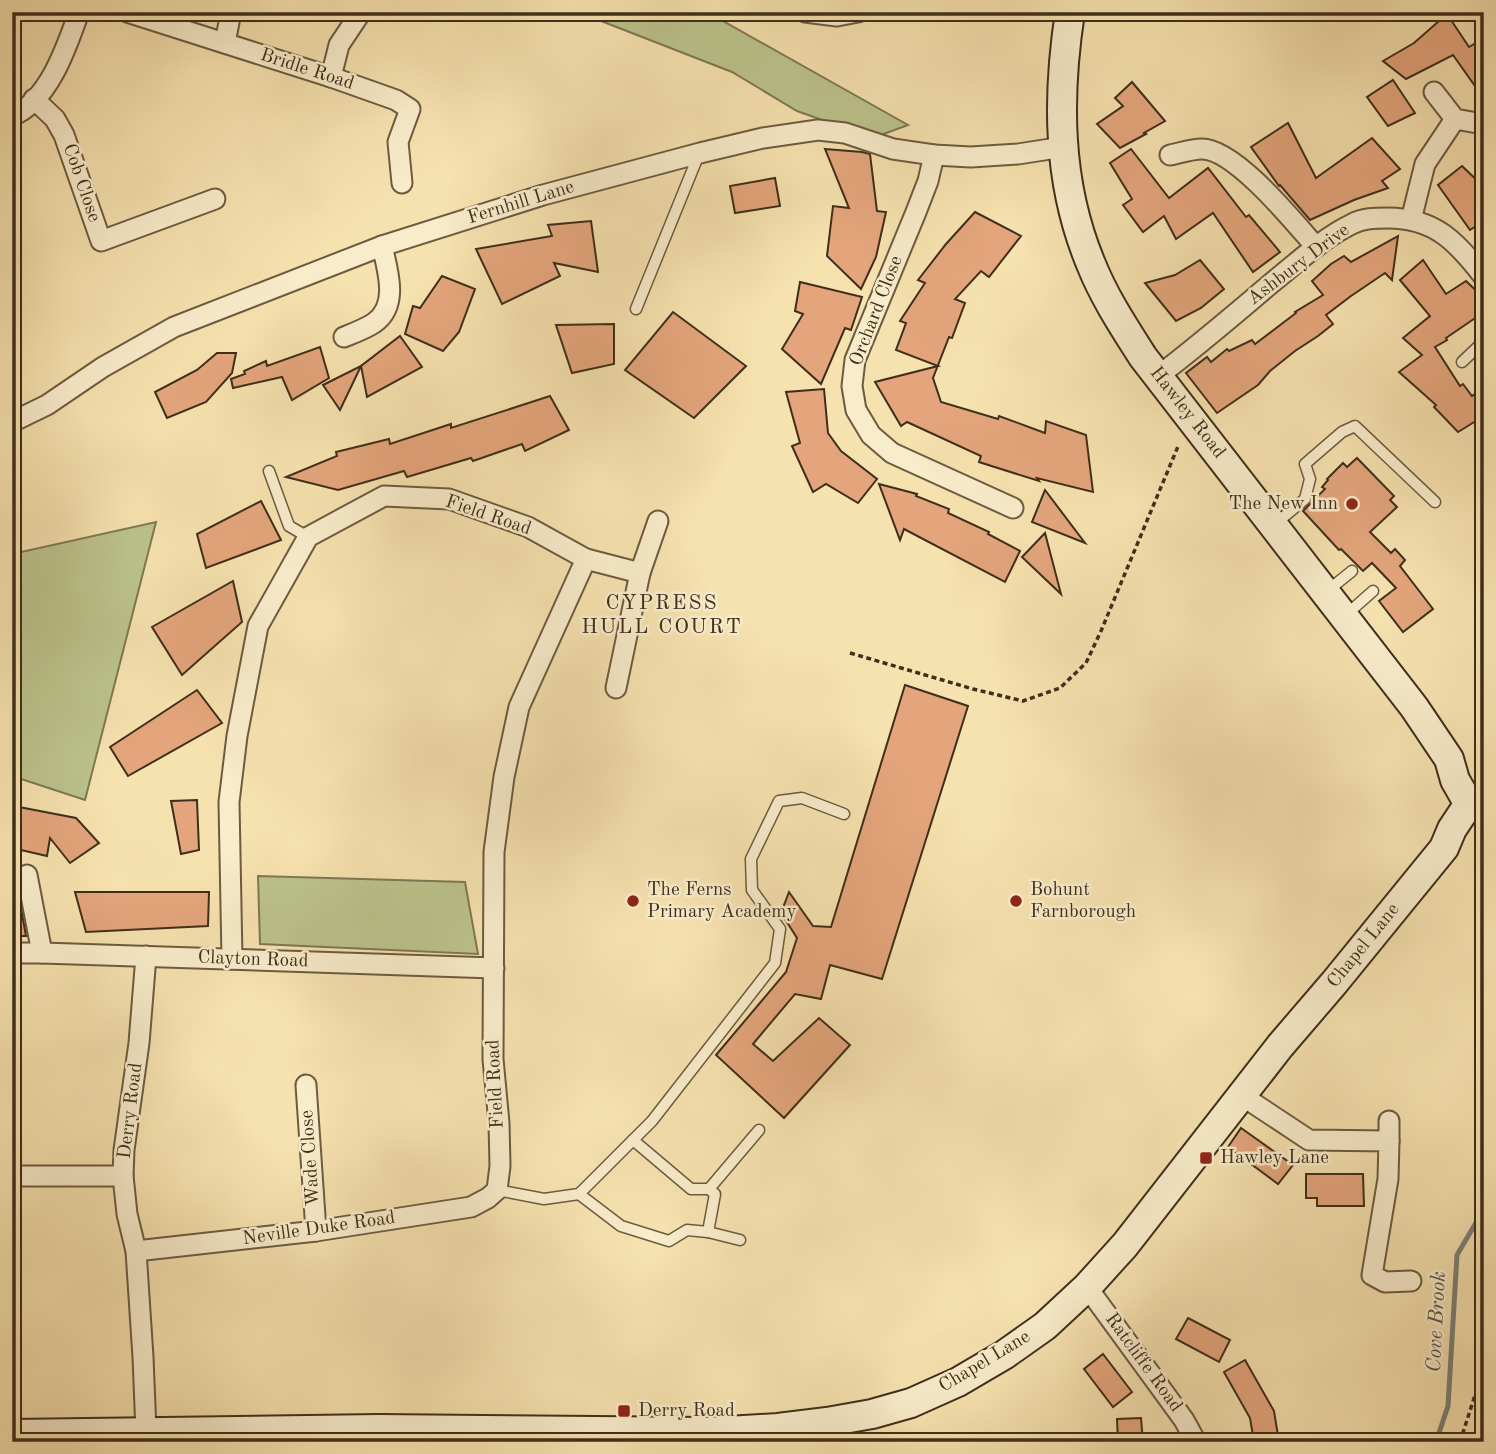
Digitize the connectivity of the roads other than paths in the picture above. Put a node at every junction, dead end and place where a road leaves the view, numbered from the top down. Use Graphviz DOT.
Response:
graph roads {
  1 [pos="79,12"];
  2 [pos="127,12"];
  3 [pos="231,12"];
  4 [pos="361,12"];
  5 [pos="804,12"];
  6 [pos="858,12"];
  7 [pos="1070,12"];
  8 [pos="225,43"];
  9 [pos="331,77"];
  10 [pos="1434,92"];
  11 [pos="34,99"];
  12 [pos="12,116"];
  13 [pos="1455,119"];
  14 [pos="1483,124"];
  15 [pos="1063,147"];
  16 [pos="700,153"];
  17 [pos="934,155"];
  18 [pos="1170,155"];
  19 [pos="402,183"];
  20 [pos="215,199"];
  21 [pos="1411,220"];
  22 [pos="382,246"];
  23 [pos="1316,247"];
  24 [pos="1484,276"];
  25 [pos="636,309"];
  26 [pos="344,337"];
  27 [pos="1484,341"];
  28 [pos="1462,362"];
  29 [pos="1158,376"];
  30 [pos="12,422"];
  31 [pos="269,471"];
  32 [pos="1435,502"];
  33 [pos="1013,508"];
  34 [pos="658,520"];
  35 [pos="1273,525"];
  36 [pos="308,537"];
  37 [pos="586,559"];
  38 [pos="1352,571"];
  39 [pos="640,573"];
  40 [pos="1373,591"];
  41 [pos="1325,593"];
  42 [pos="1344,616"];
  43 [pos="616,688"];
  44 [pos="1477,808"];
  45 [pos="844,814"];
  46 [pos="27,875"];
  47 [pos="12,953"];
  48 [pos="43,953"];
  49 [pos="145,956"];
  50 [pos="232,959"];
  51 [pos="494,968"];
  52 [pos="306,1085"];
  53 [pos="1241,1096"];
  54 [pos="759,1130"];
  55 [pos="633,1140"];
  56 [pos="12,1175"];
  57 [pos="123,1177"];
  58 [pos="709,1189"];
  59 [pos="497,1190"];
  60 [pos="579,1194"];
  61 [pos="316,1231"];
  62 [pos="708,1232"];
  63 [pos="740,1240"];
  64 [pos="136,1251"];
  65 [pos="1411,1281"];
  66 [pos="1087,1287"];
  67 [pos="146,1432"];
  68 [pos="12,1434"];
  69 [pos="460,1436"];
  70 [pos="1196,1442"];
  1 -- 11 [label="street"];
  2 -- 8 [label="street, Bridle Road"];
  3 -- 8 [label="street"];
  4 -- 9 [label="street"];
  5 -- 6 [label="street"];
  7 -- 15 [label="street, Hawley Road"];
  8 -- 9 [label="street, Bridle Road"];
  9 -- 19 [label="street, Bridle Road"];
  10 -- 13 [label="street"];
  11 -- 12 [label="street"];
  11 -- 20 [label="street, Cob Close"];
  13 -- 14 [label="street"];
  13 -- 21 [label="street"];
  15 -- 17 [label="street, Fernhill Lane"];
  15 -- 29 [label="street, Hawley Road"];
  16 -- 17 [label="street, Fernhill Lane"];
  16 -- 22 [label="street, Fernhill Lane"];
  16 -- 25 [label="lane"];
  17 -- 33 [label="street, Orchard Close"];
  18 -- 23 [label="street"];
  21 -- 23 [label="street, Ashbury Drive"];
  21 -- 24 [label="street, Ashbury Drive"];
  22 -- 26 [label="street"];
  22 -- 30 [label="street, Fernhill Lane"];
  23 -- 29 [label="street, Ashbury Drive"];
  27 -- 28 [label="lane"];
  29 -- 35 [label="street, Hawley Road"];
  31 -- 36 [label="lane"];
  32 -- 35 [label="lane"];
  34 -- 39 [label="street"];
  35 -- 41 [label="street, Hawley Road"];
  36 -- 37 [label="street, Field Road"];
  36 -- 50 [label="street"];
  37 -- 39 [label="street"];
  37 -- 51 [label="street, Field Road"];
  38 -- 41 [label="lane"];
  39 -- 43 [label="street"];
  40 -- 42 [label="lane"];
  41 -- 42 [label="street, Hawley Road"];
  42 -- 44 [label="street, Hawley Road"];
  44 -- 53 [label="street, Chapel Lane"];
  45 -- 55 [label="lane"];
  46 -- 48 [label="street"];
  47 -- 48 [label="street, Clayton Road"];
  48 -- 49 [label="street, Clayton Road"];
  49 -- 50 [label="street, Clayton Road"];
  49 -- 57 [label="street, Derry Road"];
  50 -- 51 [label="street, Clayton Road"];
  51 -- 59 [label="street, Field Road"];
  52 -- 61 [label="street, Wade Close"];
  53 -- 65 [label="street"];
  53 -- 66 [label="street, Chapel Lane"];
  54 -- 58 [label="lane"];
  55 -- 58 [label="lane"];
  55 -- 60 [label="lane"];
  56 -- 57 [label="street"];
  57 -- 64 [label="street, Derry Road"];
  58 -- 62 [label="lane"];
  59 -- 60 [label="lane"];
  59 -- 61 [label="street, Neville Duke Road"];
  60 -- 62 [label="lane"];
  61 -- 64 [label="street, Neville Duke Road"];
  62 -- 63 [label="lane"];
  64 -- 67 [label="street, Derry Road"];
  66 -- 69 [label="street, Chapel Lane"];
  66 -- 70 [label="street, Ratcliffe Road"];
  67 -- 68 [label="street, Chapel Lane"];
  67 -- 69 [label="street, Chapel Lane"];
}
